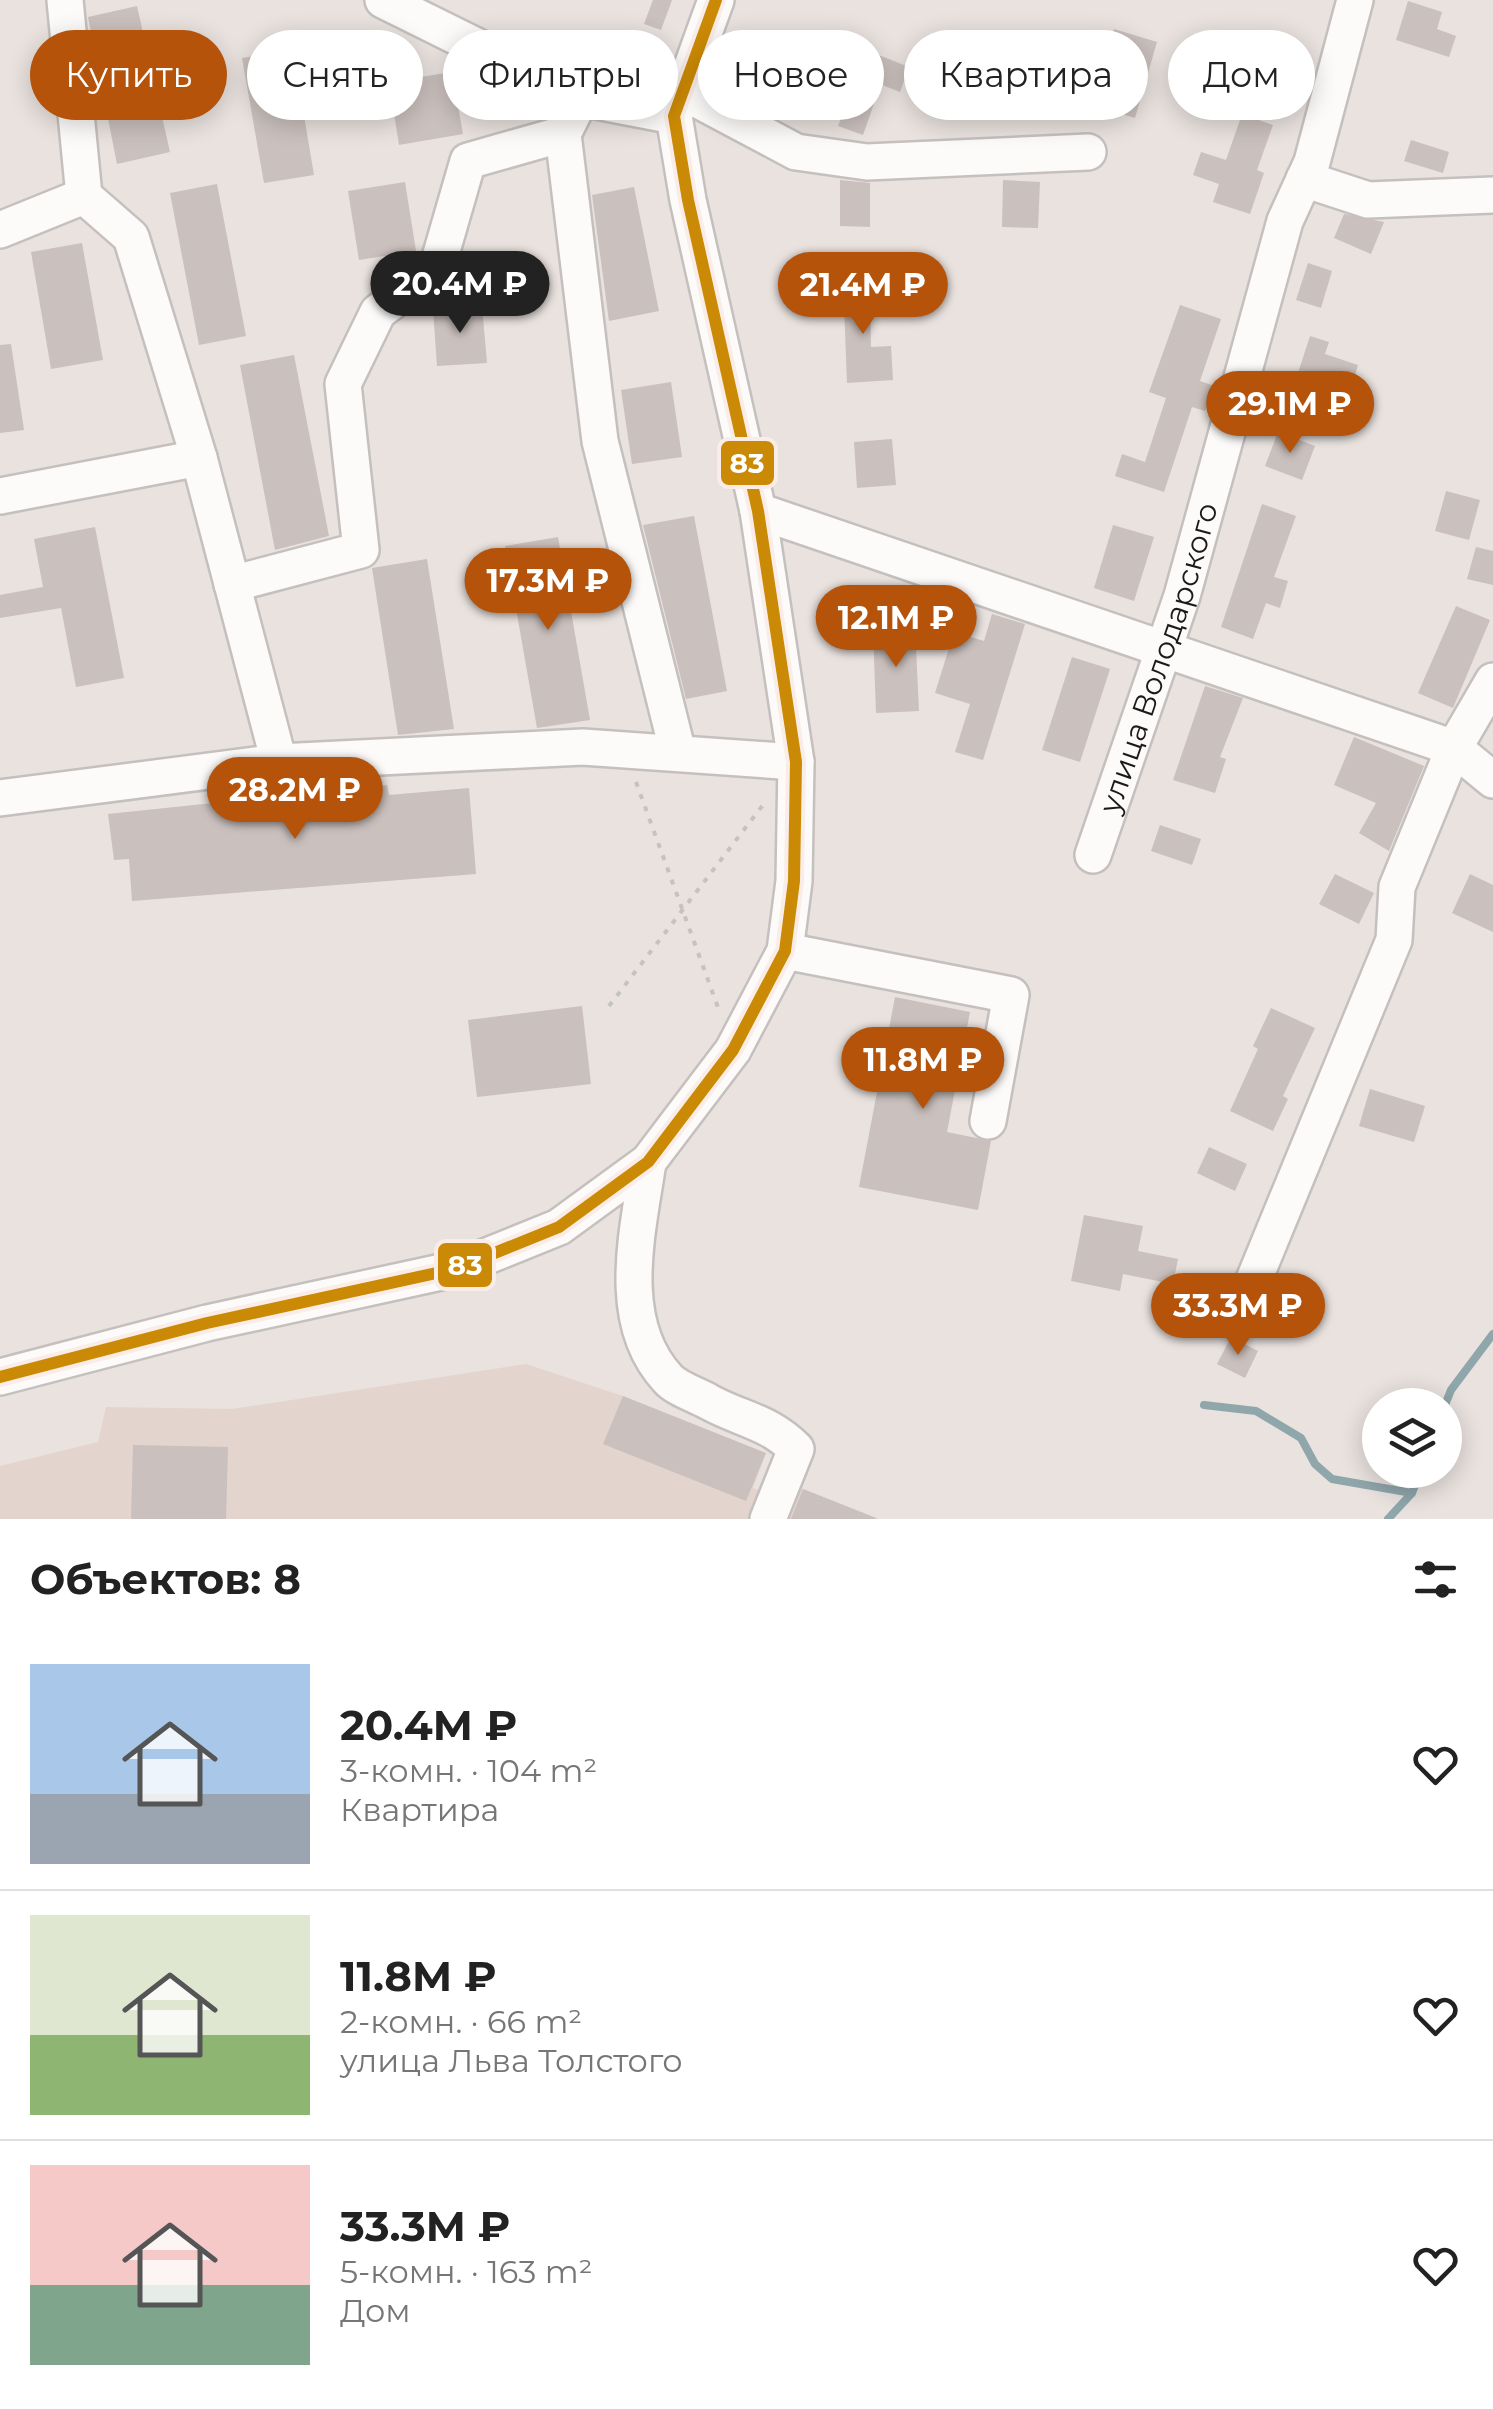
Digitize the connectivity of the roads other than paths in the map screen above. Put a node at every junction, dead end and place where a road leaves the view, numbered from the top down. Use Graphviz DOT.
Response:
graph roads {
  1 [pos="64,0"];
  2 [pos="383,0"];
  3 [pos="716,0"];
  4 [pos="1355,0"];
  5 [pos="444,30"];
  6 [pos="679,104"];
  7 [pos="570,120"];
  8 [pos="563,134"];
  9 [pos="1088,152"];
  10 [pos="1304,179"];
  11 [pos="1493,195"];
  12 [pos="84,196"];
  13 [pos="0,230"];
  14 [pos="199,458"];
  15 [pos="0,496"];
  16 [pos="758,511"];
  17 [pos="232,584"];
  18 [pos="1162,647"];
  19 [pos="1493,681"];
  20 [pos="1454,748"];
  21 [pos="678,753"];
  22 [pos="279,762"];
  23 [pos="796,762"];
  24 [pos="1493,780"];
  25 [pos="0,798"];
  26 [pos="1093,855"];
  27 [pos="785,952"];
  28 [pos="988,1121"];
  29 [pos="648,1162"];
  30 [pos="1251,1287"];
  31 [pos="0,1377"];
  32 [pos="768,1519"];
  1 -- 12 [label="street"];
  2 -- 5 [label="street"];
  3 -- 6 [label="street"];
  4 -- 10 [label="street, улица Володарского"];
  6 -- 9 [label="street"];
  6 -- 16 [label="street"];
  7 -- 8 [label="street"];
  8 -- 17 [label="street"];
  8 -- 21 [label="street"];
  10 -- 11 [label="street"];
  10 -- 18 [label="street, улица Володарского"];
  12 -- 13 [label="street"];
  12 -- 14 [label="street"];
  14 -- 15 [label="street"];
  14 -- 17 [label="street"];
  16 -- 18 [label="street"];
  16 -- 23 [label="street"];
  17 -- 22 [label="street"];
  18 -- 20 [label="street"];
  18 -- 26 [label="street, улица Володарского"];
  19 -- 20 [label="street"];
  20 -- 24 [label="street"];
  20 -- 30 [label="street"];
  21 -- 22 [label="street"];
  21 -- 23 [label="street"];
  22 -- 25 [label="street"];
  23 -- 27 [label="street"];
  27 -- 28 [label="street"];
  27 -- 29 [label="street"];
  29 -- 31 [label="street"];
  29 -- 32 [label="street"];
}
